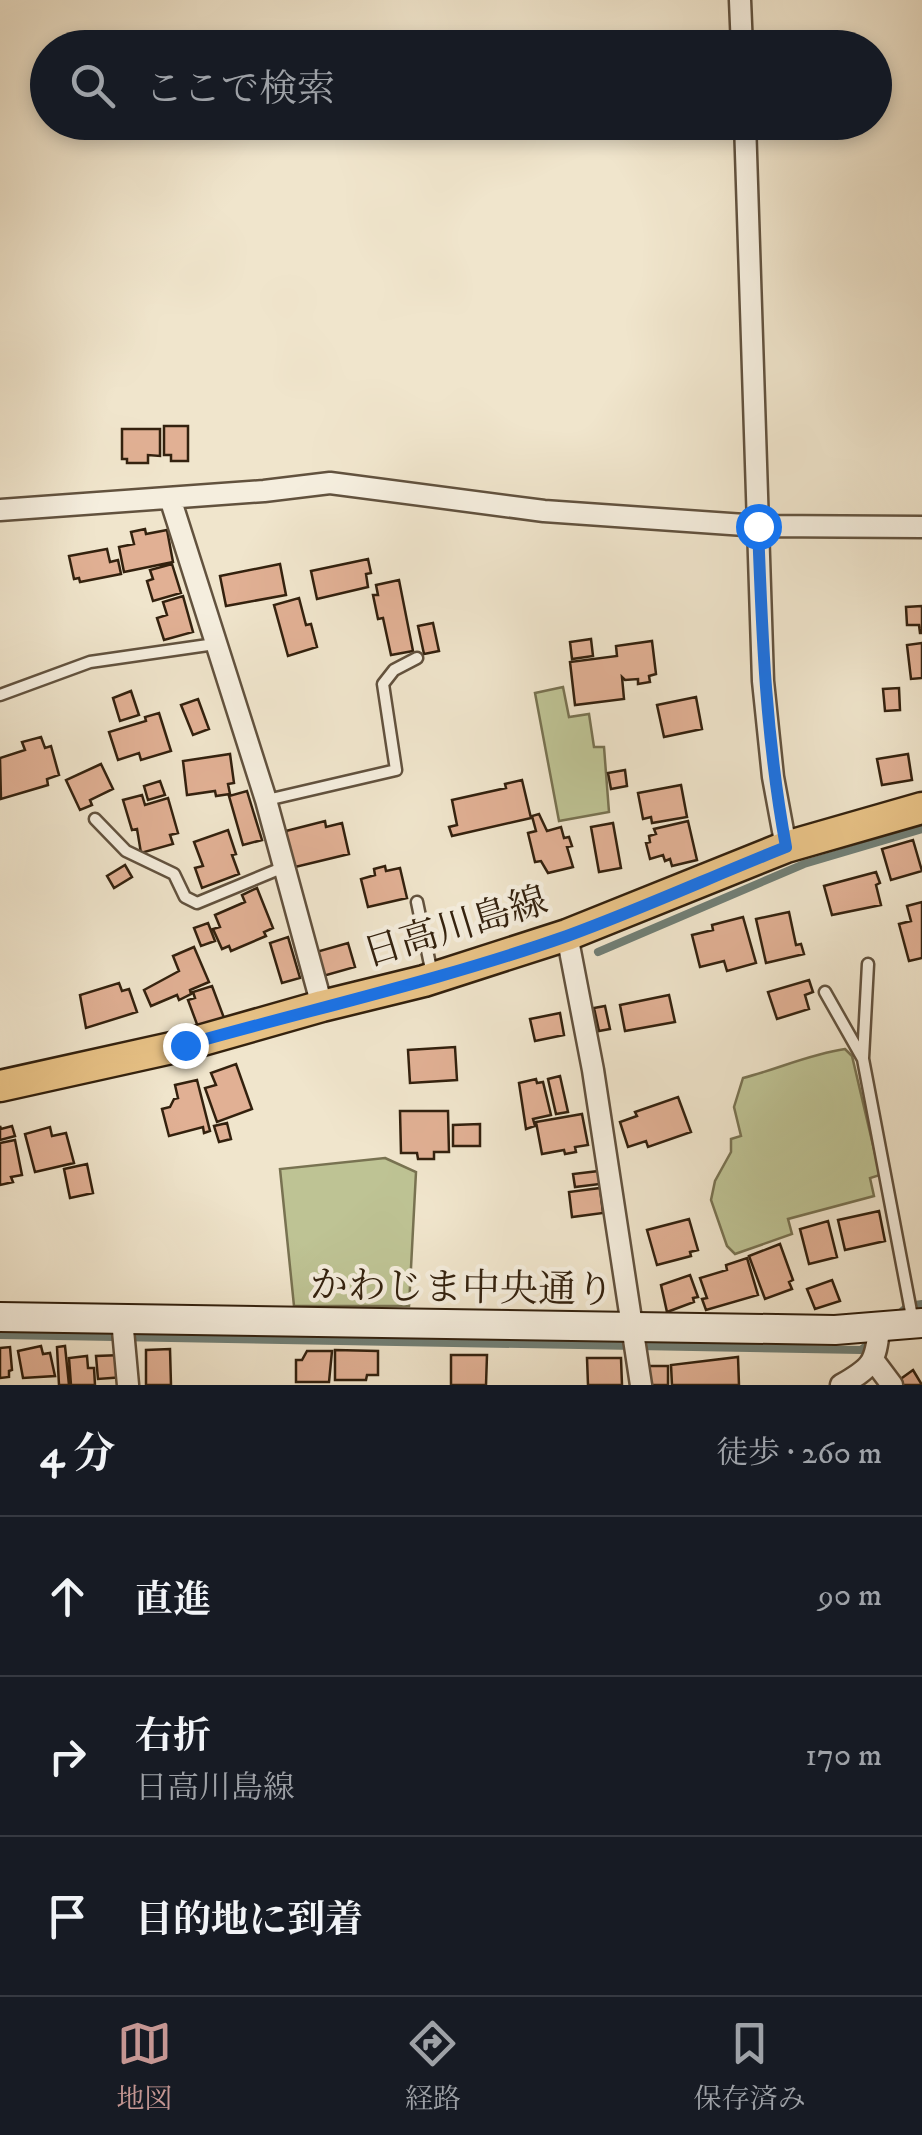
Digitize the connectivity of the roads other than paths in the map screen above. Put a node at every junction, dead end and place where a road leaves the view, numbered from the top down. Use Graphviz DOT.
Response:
graph roads {
  1 [pos="740,0"];
  2 [pos="741,30"];
  3 [pos="746,140"];
  4 [pos="170,498"];
  5 [pos="0,510"];
  6 [pos="758,526"];
  7 [pos="922,528"];
  8 [pos="216,644"];
  9 [pos="417,658"];
  10 [pos="0,694"];
  11 [pos="266,800"];
  12 [pos="922,808"];
  13 [pos="96,819"];
  14 [pos="786,847"];
  15 [pos="284,867"];
  16 [pos="417,902"];
  17 [pos="568,935"];
  18 [pos="868,964"];
  19 [pos="433,978"];
  20 [pos="825,992"];
  21 [pos="322,1006"];
  22 [pos="863,1059"];
  23 [pos="0,1086"];
  24 [pos="0,1318"];
  25 [pos="122,1319"];
  26 [pos="918,1323"];
  27 [pos="634,1328"];
  28 [pos="878,1328"];
  29 [pos="874,1361"];
  30 [pos="128,1385"];
  31 [pos="641,1385"];
  32 [pos="841,1385"];
  33 [pos="892,1385"];
  1 -- 2 [label="street"];
  3 -- 6 [label="street"];
  4 -- 5 [label="street"];
  4 -- 6 [label="street"];
  4 -- 8 [label="street"];
  6 -- 7 [label="street"];
  6 -- 14 [label="street"];
  8 -- 10 [label="lane"];
  8 -- 11 [label="street"];
  9 -- 11 [label="lane"];
  11 -- 15 [label="street"];
  12 -- 14 [label="main road, 日高川島線"];
  13 -- 15 [label="lane"];
  14 -- 17 [label="main road, 日高川島線"];
  15 -- 21 [label="street"];
  16 -- 19 [label="lane"];
  17 -- 19 [label="main road, 日高川島線"];
  17 -- 27 [label="street"];
  18 -- 22 [label="lane"];
  19 -- 21 [label="main road, 日高川島線"];
  20 -- 22 [label="lane"];
  21 -- 23 [label="main road, 日高川島線"];
  22 -- 26 [label="lane"];
  24 -- 25 [label="street, かわじま中央通り"];
  25 -- 27 [label="street, かわじま中央通り"];
  25 -- 30 [label="street"];
  26 -- 28 [label="street, かわじま中央通り"];
  27 -- 28 [label="street, かわじま中央通り"];
  27 -- 31 [label="street"];
  28 -- 29 [label="street"];
  29 -- 32 [label="street"];
  29 -- 33 [label="street"];
}
